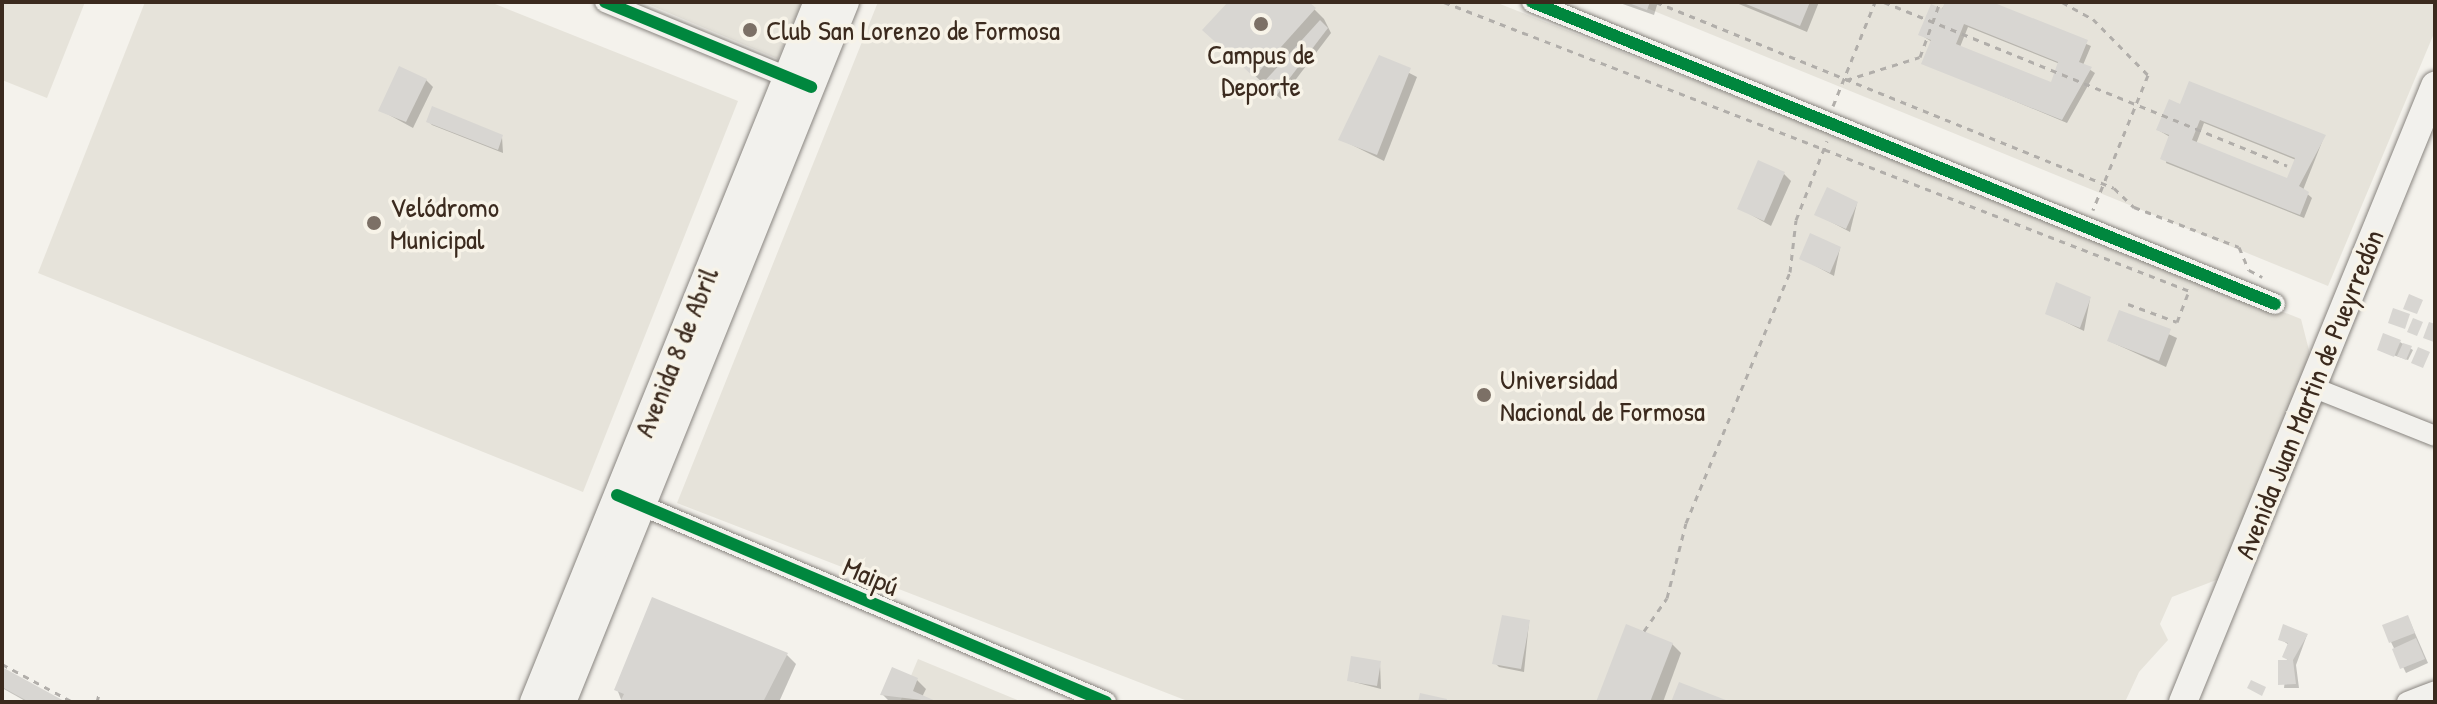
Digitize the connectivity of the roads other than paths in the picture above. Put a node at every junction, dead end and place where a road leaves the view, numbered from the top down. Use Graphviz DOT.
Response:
graph roads {
  1 [pos="605,2"];
  2 [pos="818,2"];
  3 [pos="845,2"];
  4 [pos="1532,2"];
  5 [pos="799,82"];
  6 [pos="2435,86"];
  7 [pos="2275,304"];
  8 [pos="2312,387"];
  9 [pos="2435,436"];
  10 [pos="630,500"];
  11 [pos="2435,691"];
  12 [pos="534,702"];
  13 [pos="562,702"];
  14 [pos="1106,702"];
  15 [pos="2183,702"];
  16 [pos="2407,702"];
  1 -- 5 [label="street"];
  2 -- 5 [label="main road, Avenida 8 de Abril"];
  3 -- 5 [label="main road, Avenida 8 de Abril"];
  4 -- 7 [label="street"];
  5 -- 10 [label="main road, Avenida 8 de Abril"];
  6 -- 8 [label="main road, Avenida Juan Martin de Pueyrredón"];
  8 -- 9 [label="street"];
  8 -- 15 [label="main road, Avenida Juan Martin de Pueyrredón"];
  10 -- 12 [label="main road, Avenida 8 de Abril"];
  10 -- 13 [label="main road, Avenida 8 de Abril"];
  10 -- 14 [label="street, Maipú"];
  11 -- 16 [label="street"];
}
